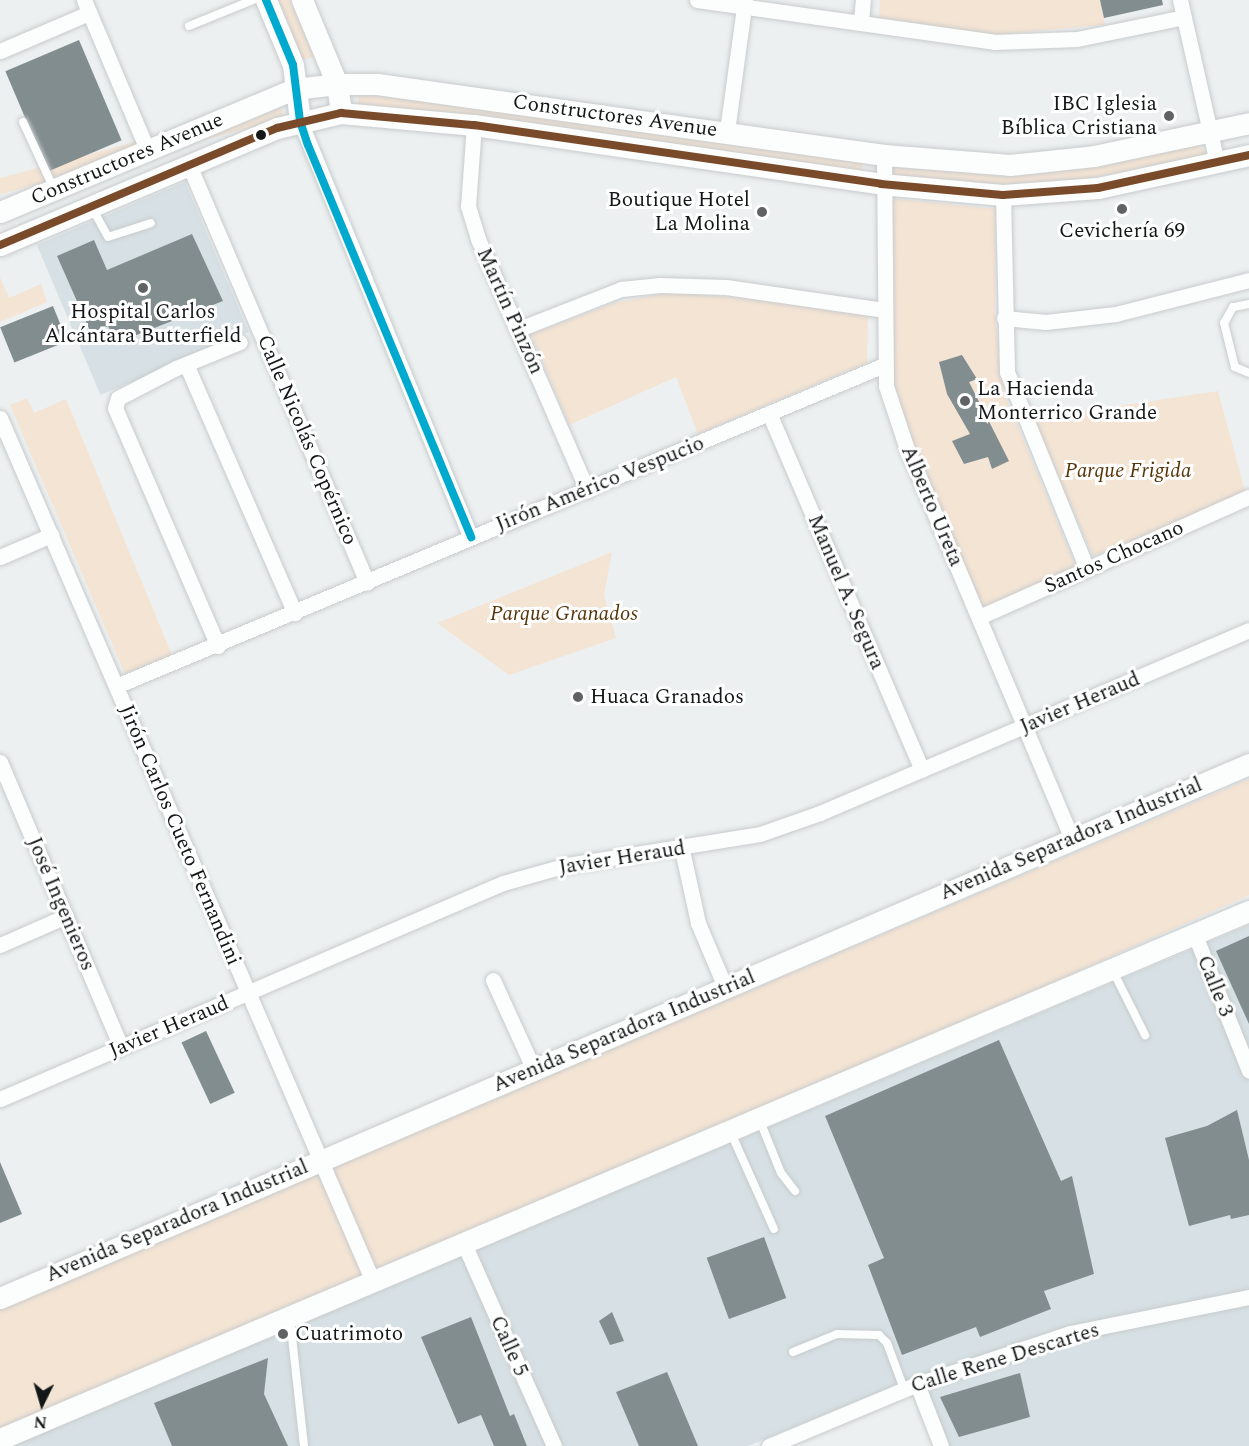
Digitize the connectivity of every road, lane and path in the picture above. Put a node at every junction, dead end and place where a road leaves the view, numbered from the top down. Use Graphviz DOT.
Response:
graph roads {
  1 [pos="253,0"];
  2 [pos="266,0"];
  3 [pos="302,0"];
  4 [pos="697,0"];
  5 [pos="863,0"];
  6 [pos="1180,0"];
  7 [pos="745,3"];
  8 [pos="87,7"];
  9 [pos="1184,17"];
  10 [pos="861,21"];
  11 [pos="189,26"];
  12 [pos="0,51"];
  13 [pos="337,84"];
  14 [pos="294,89"];
  15 [pos="341,113"];
  16 [pos="300,121"];
  17 [pos="23,122"];
  18 [pos="1249,123"];
  19 [pos="474,125"];
  20 [pos="727,130"];
  21 [pos="1210,132"];
  22 [pos="147,149"];
  23 [pos="884,155"];
  24 [pos="1249,155"];
  25 [pos="1217,162"];
  26 [pos="189,165"];
  27 [pos="881,183"];
  28 [pos="54,189"];
  29 [pos="1003,195"];
  30 [pos="91,207"];
  31 [pos="0,212"];
  32 [pos="151,223"];
  33 [pos="0,245"];
  34 [pos="1249,280"];
  35 [pos="1249,304"];
  36 [pos="883,310"];
  37 [pos="1004,318"];
  38 [pos="519,329"];
  39 [pos="240,342"];
  40 [pos="186,364"];
  41 [pos="884,365"];
  42 [pos="1249,373"];
  43 [pos="770,414"];
  44 [pos="0,418"];
  45 [pos="587,490"];
  46 [pos="1249,497"];
  47 [pos="51,535"];
  48 [pos="471,537"];
  49 [pos="0,557"];
  50 [pos="1087,569"];
  51 [pos="367,583"];
  52 [pos="295,613"];
  53 [pos="979,617"];
  54 [pos="1249,630"];
  55 [pos="218,646"];
  56 [pos="116,686"];
  57 [pos="1026,726"];
  58 [pos="0,762"];
  59 [pos="1249,764"];
  60 [pos="922,770"];
  61 [pos="5,789"];
  62 [pos="1072,839"];
  63 [pos="682,850"];
  64 [pos="1249,911"];
  65 [pos="66,916"];
  66 [pos="1195,935"];
  67 [pos="0,945"];
  68 [pos="1113,970"];
  69 [pos="494,980"];
  70 [pos="726,987"];
  71 [pos="248,993"];
  72 [pos="1145,1035"];
  73 [pos="122,1047"];
  74 [pos="534,1070"];
  75 [pos="1249,1071"];
  76 [pos="0,1099"];
  77 [pos="760,1121"];
  78 [pos="731,1133"];
  79 [pos="320,1159"];
  80 [pos="795,1191"];
  81 [pos="774,1229"];
  82 [pos="465,1246"];
  83 [pos="374,1284"];
  84 [pos="1249,1297"];
  85 [pos="0,1298"];
  86 [pos="290,1319"];
  87 [pos="794,1352"];
  88 [pos="911,1386"];
  89 [pos="0,1439"];
  90 [pos="304,1446"];
  91 [pos="554,1446"];
  92 [pos="769,1446"];
  93 [pos="941,1446"];
  1 -- 11 [label="lane"];
  2 -- 14 [label="street"];
  3 -- 13 [label="street"];
  4 -- 7 [label="street"];
  5 -- 10 [label="street"];
  6 -- 9 [label="street"];
  7 -- 10 [label="street"];
  7 -- 20 [label="street"];
  8 -- 12 [label="street"];
  8 -- 22 [label="street"];
  9 -- 10 [label="street"];
  9 -- 21 [label="street"];
  13 -- 14 [label="street, Constructores Avenue"];
  13 -- 15 [label="street"];
  13 -- 20 [label="street, Constructores Avenue"];
  14 -- 16 [label="street"];
  14 -- 22 [label="street, Constructores Avenue"];
  15 -- 16 [label="street, Constructores Avenue"];
  15 -- 19 [label="street, Constructores Avenue"];
  16 -- 26 [label="street, Constructores Avenue"];
  16 -- 48 [label="street"];
  17 -- 28 [label="lane"];
  18 -- 21 [label="street, Constructores Avenue"];
  19 -- 27 [label="street, Constructores Avenue"];
  19 -- 38 [label="street, Martín Pinzón"];
  20 -- 23 [label="street, Constructores Avenue"];
  21 -- 23 [label="street, Constructores Avenue"];
  21 -- 25 [label="street"];
  22 -- 28 [label="street, Constructores Avenue"];
  23 -- 27 [label="street, Alberto Ureta"];
  24 -- 25 [label="street, Constructores Avenue"];
  25 -- 29 [label="street, Constructores Avenue"];
  26 -- 30 [label="street, Constructores Avenue"];
  26 -- 51 [label="street, Calle Nicolás Copérnico"];
  27 -- 29 [label="street, Constructores Avenue"];
  27 -- 36 [label="street, Alberto Ureta"];
  28 -- 31 [label="street, Constructores Avenue"];
  29 -- 37 [label="street"];
  30 -- 32 [label="lane"];
  30 -- 33 [label="street, Constructores Avenue"];
  34 -- 37 [label="street"];
  35 -- 42 [label="lane"];
  36 -- 38 [label="street"];
  36 -- 41 [label="street, Alberto Ureta"];
  37 -- 50 [label="street"];
  38 -- 45 [label="street, Martín Pinzón"];
  39 -- 40 [label="street"];
  40 -- 52 [label="street"];
  40 -- 55 [label="street"];
  41 -- 43 [label="street, Jirón Américo Vespucio"];
  41 -- 53 [label="street, Alberto Ureta"];
  43 -- 45 [label="street, Jirón Américo Vespucio"];
  43 -- 60 [label="street, Manuel A. Segura"];
  44 -- 47 [label="street, Jirón Carlos Cueto Fernandini"];
  45 -- 48 [label="street, Jirón Américo Vespucio"];
  46 -- 50 [label="street, Santos Chocano"];
  47 -- 49 [label="street"];
  47 -- 56 [label="street, Jirón Carlos Cueto Fernandini"];
  48 -- 51 [label="street, Jirón Américo Vespucio"];
  50 -- 53 [label="street, Santos Chocano"];
  51 -- 52 [label="street, Jirón Américo Vespucio"];
  52 -- 55 [label="street, Jirón Américo Vespucio"];
  53 -- 57 [label="street, Alberto Ureta"];
  54 -- 57 [label="street, Javier Heraud"];
  55 -- 56 [label="street, Jirón Américo Vespucio"];
  56 -- 71 [label="street, Jirón Carlos Cueto Fernandini"];
  57 -- 60 [label="street, Javier Heraud"];
  57 -- 62 [label="street, Alberto Ureta"];
  58 -- 61 [label="street, José Ingenieros"];
  59 -- 62 [label="street, Avenida Separadora Industrial"];
  60 -- 63 [label="street, Javier Heraud"];
  61 -- 65 [label="street, José Ingenieros"];
  62 -- 70 [label="street, Avenida Separadora Industrial"];
  63 -- 70 [label="street"];
  63 -- 71 [label="street, Javier Heraud"];
  64 -- 66 [label="street"];
  65 -- 67 [label="street"];
  65 -- 73 [label="street, José Ingenieros"];
  66 -- 68 [label="street"];
  66 -- 75 [label="street, Calle 3"];
  68 -- 72 [label="lane"];
  68 -- 77 [label="street"];
  69 -- 74 [label="street"];
  70 -- 74 [label="street, Avenida Separadora Industrial"];
  71 -- 73 [label="street, Javier Heraud"];
  71 -- 79 [label="street, Jirón Carlos Cueto Fernandini"];
  73 -- 76 [label="street, Javier Heraud"];
  74 -- 79 [label="street, Avenida Separadora Industrial"];
  77 -- 78 [label="street"];
  77 -- 80 [label="lane"];
  78 -- 81 [label="lane"];
  78 -- 82 [label="street"];
  79 -- 83 [label="street, Jirón Carlos Cueto Fernandini"];
  79 -- 85 [label="street, Avenida Separadora Industrial"];
  82 -- 83 [label="street"];
  82 -- 91 [label="street, Calle 5"];
  83 -- 86 [label="street"];
  84 -- 88 [label="street, Calle Rene Descartes"];
  86 -- 89 [label="street"];
  86 -- 90 [label="lane"];
  87 -- 88 [label="lane"];
  88 -- 92 [label="street, Calle Rene Descartes"];
  88 -- 93 [label="street"];
}
